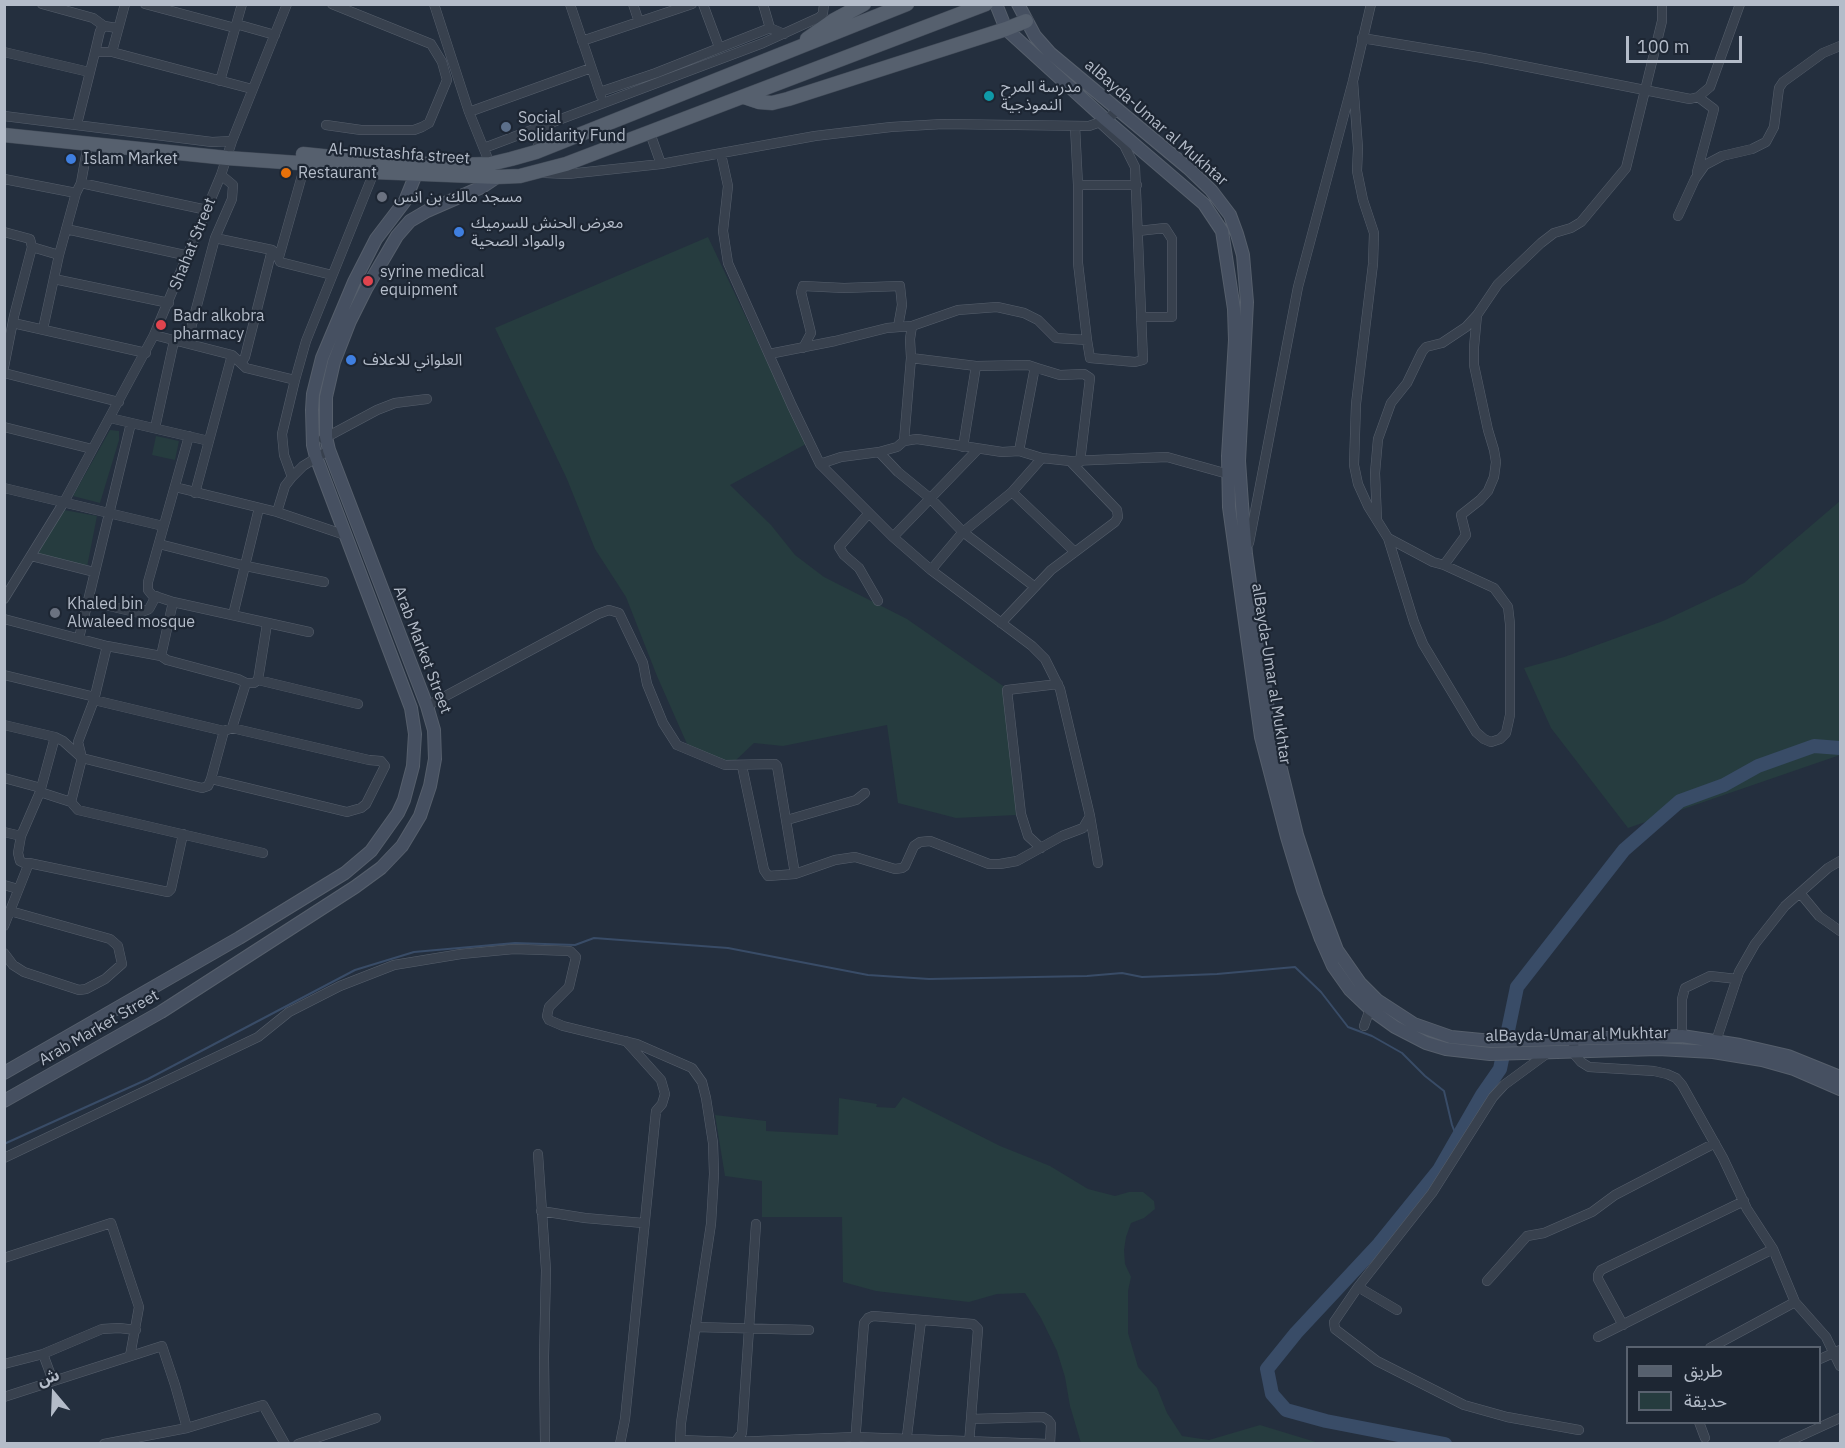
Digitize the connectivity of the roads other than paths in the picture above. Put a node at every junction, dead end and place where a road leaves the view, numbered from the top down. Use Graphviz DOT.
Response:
graph roads {
  1 [pos="42,4"];
  2 [pos="125,4"];
  3 [pos="145,4"];
  4 [pos="242,4"];
  5 [pos="287,4"];
  6 [pos="332,4"];
  7 [pos="434,4"];
  8 [pos="570,4"];
  9 [pos="633,4"];
  10 [pos="692,4"];
  11 [pos="703,4"];
  12 [pos="763,4"];
  13 [pos="824,4"];
  14 [pos="864,4"];
  15 [pos="907,4"];
  16 [pos="996,4"];
  17 [pos="1018,4"];
  18 [pos="1371,4"];
  19 [pos="1662,4"];
  20 [pos="1740,4"];
  21 [pos="982,6"];
  22 [pos="1026,21"];
  23 [pos="639,22"];
  24 [pos="104,26"];
  25 [pos="236,26"];
  26 [pos="117,28"];
  27 [pos="770,28"];
  28 [pos="1006,29"];
  29 [pos="784,34"];
  30 [pos="275,35"];
  31 [pos="1362,38"];
  32 [pos="582,41"];
  33 [pos="1840,46"];
  34 [pos="719,48"];
  35 [pos="94,51"];
  36 [pos="4,52"];
  37 [pos="112,52"];
  38 [pos="783,55"];
  39 [pos="591,68"];
  40 [pos="89,72"];
  41 [pos="220,81"];
  42 [pos="1353,81"];
  43 [pos="252,89"];
  44 [pos="1646,91"];
  45 [pos="600,92"];
  46 [pos="680,95"];
  47 [pos="744,97"];
  48 [pos="1698,97"];
  49 [pos="603,102"];
  50 [pos="1119,109"];
  51 [pos="469,112"];
  52 [pos="4,116"];
  53 [pos="690,118"];
  54 [pos="1103,122"];
  55 [pos="77,124"];
  56 [pos="550,124"];
  57 [pos="326,125"];
  58 [pos="1075,126"];
  59 [pos="4,128"];
  60 [pos="650,133"];
  61 [pos="4,135"];
  62 [pos="88,144"];
  63 [pos="484,148"];
  64 [pos="229,149"];
  65 [pos="536,152"];
  66 [pos="722,154"];
  67 [pos="316,160"];
  68 [pos="434,164"];
  69 [pos="490,164"];
  70 [pos="661,164"];
  71 [pos="374,172"];
  72 [pos="538,172"];
  73 [pos="416,174"];
  74 [pos="221,175"];
  75 [pos="497,177"];
  76 [pos="4,179"];
  77 [pos="1695,179"];
  78 [pos="81,183"];
  79 [pos="1078,185"];
  80 [pos="1137,185"];
  81 [pos="76,193"];
  82 [pos="207,210"];
  83 [pos="1678,216"];
  84 [pos="66,229"];
  85 [pos="1138,231"];
  86 [pos="4,232"];
  87 [pos="215,238"];
  88 [pos="32,248"];
  89 [pos="275,254"];
  90 [pos="59,255"];
  91 [pos="189,256"];
  92 [pos="332,275"];
  93 [pos="54,279"];
  94 [pos="169,303"];
  95 [pos="1477,315"];
  96 [pos="1141,317"];
  97 [pos="11,318"];
  98 [pos="912,326"];
  99 [pos="898,327"];
  100 [pos="43,329"];
  101 [pos="154,335"];
  102 [pos="1087,340"];
  103 [pos="174,341"];
  104 [pos="187,344"];
  105 [pos="803,348"];
  106 [pos="146,352"];
  107 [pos="768,354"];
  108 [pos="232,355"];
  109 [pos="911,358"];
  110 [pos="241,363"];
  111 [pos="976,366"];
  112 [pos="4,367"];
  113 [pos="1037,368"];
  114 [pos="4,373"];
  115 [pos="295,380"];
  116 [pos="427,399"];
  117 [pos="119,402"];
  118 [pos="110,418"];
  119 [pos="131,423"];
  120 [pos="4,427"];
  121 [pos="154,428"];
  122 [pos="189,436"];
  123 [pos="326,437"];
  124 [pos="209,441"];
  125 [pos="904,441"];
  126 [pos="963,447"];
  127 [pos="92,449"];
  128 [pos="978,449"];
  129 [pos="329,450"];
  130 [pos="314,451"];
  131 [pos="1019,451"];
  132 [pos="879,452"];
  133 [pos="1042,458"];
  134 [pos="1075,462"];
  135 [pos="820,464"];
  136 [pos="1228,474"];
  137 [pos="292,477"];
  138 [pos="175,487"];
  139 [pos="4,488"];
  140 [pos="1012,492"];
  141 [pos="195,493"];
  142 [pos="931,499"];
  143 [pos="64,502"];
  144 [pos="259,508"];
  145 [pos="277,512"];
  146 [pos="869,513"];
  147 [pos="109,514"];
  148 [pos="1377,522"];
  149 [pos="163,526"];
  150 [pos="963,532"];
  151 [pos="345,535"];
  152 [pos="894,537"];
  153 [pos="1388,538"];
  154 [pos="159,544"];
  155 [pos="1075,552"];
  156 [pos="1246,554"];
  157 [pos="31,556"];
  158 [pos="1444,565"];
  159 [pos="246,566"];
  160 [pos="932,570"];
  161 [pos="94,572"];
  162 [pos="324,582"];
  163 [pos="1035,587"];
  164 [pos="156,596"];
  165 [pos="4,599"];
  166 [pos="88,601"];
  167 [pos="878,601"];
  168 [pos="173,602"];
  169 [pos="233,615"];
  170 [pos="4,619"];
  171 [pos="1001,623"];
  172 [pos="267,624"];
  173 [pos="309,632"];
  174 [pos="79,638"];
  175 [pos="107,646"];
  176 [pos="162,656"];
  177 [pos="4,675"];
  178 [pos="258,680"];
  179 [pos="246,683"];
  180 [pos="1058,684"];
  181 [pos="94,699"];
  182 [pos="358,704"];
  183 [pos="427,706"];
  184 [pos="4,725"];
  185 [pos="1265,725"];
  186 [pos="228,729"];
  187 [pos="55,737"];
  188 [pos="82,758"];
  189 [pos="742,766"];
  190 [pos="4,778"];
  191 [pos="211,779"];
  192 [pos="40,790"];
  193 [pos="865,793"];
  194 [pos="71,802"];
  195 [pos="1090,816"];
  196 [pos="787,820"];
  197 [pos="4,832"];
  198 [pos="183,834"];
  199 [pos="21,836"];
  200 [pos="1292,836"];
  201 [pos="1041,848"];
  202 [pos="263,853"];
  203 [pos="1840,861"];
  204 [pos="29,863"];
  205 [pos="1098,863"];
  206 [pos="795,874"];
  207 [pos="4,885"];
  208 [pos="18,889"];
  209 [pos="1800,893"];
  210 [pos="10,911"];
  211 [pos="4,926"];
  212 [pos="1840,931"];
  213 [pos="4,953"];
  214 [pos="1737,979"];
  215 [pos="1370,1009"];
  216 [pos="1364,1026"];
  217 [pos="1682,1036"];
  218 [pos="626,1041"];
  219 [pos="1573,1045"];
  220 [pos="1715,1046"];
  221 [pos="1549,1052"];
  222 [pos="4,1073"];
  223 [pos="1840,1077"];
  224 [pos="1840,1089"];
  225 [pos="4,1101"];
  226 [pos="1715,1143"];
  227 [pos="538,1154"];
  228 [pos="4,1158"];
  229 [pos="1743,1201"];
  230 [pos="541,1211"];
  231 [pos="643,1223"];
  232 [pos="756,1224"];
  233 [pos="1773,1250"];
  234 [pos="4,1258"];
  235 [pos="1487,1281"];
  236 [pos="1358,1287"];
  237 [pos="1795,1302"];
  238 [pos="1397,1310"];
  239 [pos="921,1321"];
  240 [pos="1623,1325"];
  241 [pos="695,1327"];
  242 [pos="750,1328"];
  243 [pos="808,1329"];
  244 [pos="136,1330"];
  245 [pos="1598,1337"];
  246 [pos="1712,1346"];
  247 [pos="1837,1351"];
  248 [pos="43,1354"];
  249 [pos="130,1356"];
  250 [pos="1821,1359"];
  251 [pos="4,1364"];
  252 [pos="1840,1366"];
  253 [pos="53,1381"];
  254 [pos="4,1397"];
  255 [pos="1840,1418"];
  256 [pos="375,1419"];
  257 [pos="971,1419"];
  258 [pos="1700,1424"];
  259 [pos="187,1428"];
  260 [pos="1578,1430"];
  261 [pos="1705,1438"];
  262 [pos="855,1440"];
  263 [pos="131,1441"];
  264 [pos="680,1442"];
  265 [pos="906,1442"];
  266 [pos="969,1442"];
  267 [pos="104,1443"];
  268 [pos="285,1443"];
  269 [pos="298,1443"];
  270 [pos="545,1443"];
  271 [pos="620,1443"];
  272 [pos="734,1443"];
  273 [pos="1049,1443"];
  274 [pos="1783,1443"];
  1 -- 24 [label="street"];
  2 -- 26 [label="street"];
  3 -- 25 [label="street"];
  4 -- 25 [label="street"];
  5 -- 30 [label="street, Shahat Street"];
  6 -- 57 [label="street"];
  7 -- 51 [label="street"];
  8 -- 32 [label="street"];
  9 -- 23 [label="street"];
  10 -- 23 [label="street"];
  11 -- 34 [label="street"];
  12 -- 27 [label="street"];
  13 -- 29 [label="street"];
  14 -- 38 [label="main road"];
  15 -- 38 [label="main road, Al-mustashfa street"];
  16 -- 28 [label="main road, alBayda-Umar al Mukhtar"];
  17 -- 22 [label="main road, alBayda-Umar al Mukhtar"];
  18 -- 31 [label="street"];
  19 -- 44 [label="street"];
  20 -- 48 [label="street"];
  21 -- 47 [label="main road, Al-mustashfa street"];
  22 -- 28 [label="main road"];
  22 -- 50 [label="main road, alBayda-Umar al Mukhtar"];
  23 -- 32 [label="street"];
  24 -- 26 [label="street"];
  24 -- 35 [label="street"];
  25 -- 30 [label="street"];
  25 -- 41 [label="street"];
  26 -- 37 [label="street"];
  27 -- 29 [label="street"];
  27 -- 34 [label="street"];
  28 -- 47 [label="main road"];
  28 -- 54 [label="main road, alBayda-Umar al Mukhtar"];
  29 -- 49 [label="street"];
  30 -- 43 [label="street, Shahat Street"];
  31 -- 42 [label="street"];
  31 -- 44 [label="street"];
  32 -- 39 [label="street"];
  33 -- 77 [label="street"];
  34 -- 45 [label="street"];
  35 -- 37 [label="street"];
  35 -- 40 [label="street"];
  36 -- 40 [label="street"];
  37 -- 41 [label="street"];
  38 -- 46 [label="main road, Al-mustashfa street"];
  39 -- 45 [label="street"];
  39 -- 51 [label="street"];
  40 -- 55 [label="street"];
  41 -- 43 [label="street"];
  42 -- 148 [label="street"];
  42 -- 156 [label="street"];
  43 -- 64 [label="street, Shahat Street"];
  44 -- 48 [label="street"];
  44 -- 95 [label="street"];
  45 -- 49 [label="street"];
  46 -- 53 [label="main road"];
  46 -- 65 [label="main road, Al-mustashfa street"];
  47 -- 53 [label="main road, Al-mustashfa street"];
  48 -- 77 [label="street"];
  49 -- 56 [label="street"];
  50 -- 54 [label="street"];
  50 -- 156 [label="main road, alBayda-Umar al Mukhtar"];
  51 -- 63 [label="street"];
  52 -- 55 [label="street"];
  53 -- 60 [label="main road, Al-mustashfa street"];
  54 -- 58 [label="street"];
  54 -- 80 [label="street"];
  54 -- 136 [label="main road, alBayda-Umar al Mukhtar"];
  55 -- 64 [label="street"];
  56 -- 63 [label="street"];
  56 -- 65 [label="street"];
  58 -- 66 [label="street"];
  58 -- 79 [label="street"];
  59 -- 64 [label="main road, Al-mustashfa street"];
  60 -- 70 [label="street"];
  60 -- 72 [label="main road, Al-mustashfa street"];
  61 -- 62 [label="main road, Al-mustashfa street"];
  62 -- 64 [label="main road, Al-mustashfa street"];
  62 -- 78 [label="street"];
  63 -- 69 [label="street"];
  64 -- 67 [label="main road, Al-mustashfa street"];
  64 -- 74 [label="street, Shahat Street"];
  65 -- 69 [label="main road, Al-mustashfa street"];
  66 -- 70 [label="street"];
  66 -- 107 [label="street"];
  67 -- 68 [label="main road, Al-mustashfa street"];
  67 -- 71 [label="main road, Al-mustashfa street"];
  67 -- 89 [label="street"];
  68 -- 69 [label="main road, Al-mustashfa street"];
  68 -- 73 [label="main road"];
  70 -- 72 [label="street"];
  71 -- 73 [label="main road, Al-mustashfa street"];
  71 -- 92 [label="street"];
  72 -- 75 [label="main road, Al-mustashfa street"];
  73 -- 75 [label="main road, Al-mustashfa street"];
  73 -- 130 [label="main road"];
  74 -- 82 [label="street, Shahat Street"];
  74 -- 87 [label="street"];
  75 -- 123 [label="main road, Arab Market Street"];
  76 -- 81 [label="street"];
  77 -- 83 [label="street"];
  78 -- 81 [label="street"];
  78 -- 82 [label="street"];
  79 -- 80 [label="street"];
  79 -- 102 [label="street"];
  80 -- 85 [label="street"];
  81 -- 84 [label="street"];
  82 -- 91 [label="street, Shahat Street"];
  84 -- 90 [label="street"];
  84 -- 91 [label="street"];
  85 -- 96 [label="street"];
  85 -- 96 [label="street"];
  86 -- 88 [label="street"];
  87 -- 89 [label="street"];
  87 -- 104 [label="street"];
  88 -- 90 [label="street"];
  88 -- 97 [label="street"];
  89 -- 92 [label="street"];
  89 -- 110 [label="street"];
  90 -- 93 [label="street"];
  91 -- 94 [label="street, Shahat Street"];
  92 -- 115 [label="street"];
  93 -- 94 [label="street"];
  93 -- 100 [label="street"];
  94 -- 101 [label="street, Shahat Street"];
  95 -- 148 [label="street"];
  95 -- 158 [label="street"];
  96 -- 102 [label="street"];
  97 -- 100 [label="street"];
  97 -- 112 [label="street"];
  98 -- 99 [label="street"];
  98 -- 102 [label="street"];
  98 -- 109 [label="street"];
  99 -- 105 [label="street"];
  99 -- 105 [label="street"];
  100 -- 106 [label="street"];
  101 -- 103 [label="street"];
  101 -- 106 [label="street, Shahat Street"];
  103 -- 104 [label="street"];
  103 -- 121 [label="street"];
  104 -- 108 [label="street"];
  105 -- 107 [label="street"];
  106 -- 117 [label="street, Shahat Street"];
  107 -- 135 [label="street"];
  108 -- 110 [label="street"];
  108 -- 124 [label="street"];
  109 -- 111 [label="street"];
  109 -- 125 [label="street"];
  110 -- 115 [label="street"];
  111 -- 113 [label="street"];
  111 -- 126 [label="street"];
  113 -- 131 [label="street"];
  113 -- 134 [label="street"];
  114 -- 117 [label="street"];
  115 -- 137 [label="street"];
  116 -- 123 [label="street"];
  117 -- 118 [label="street, Shahat Street"];
  118 -- 119 [label="street"];
  118 -- 127 [label="street, Shahat Street"];
  119 -- 121 [label="street"];
  119 -- 147 [label="street"];
  120 -- 127 [label="street"];
  121 -- 122 [label="street"];
  122 -- 124 [label="street"];
  122 -- 138 [label="street"];
  123 -- 129 [label="main road, Arab Market Street"];
  123 -- 130 [label="street"];
  124 -- 141 [label="street"];
  125 -- 126 [label="street"];
  125 -- 132 [label="street"];
  126 -- 128 [label="street"];
  127 -- 143 [label="street, Shahat Street"];
  128 -- 131 [label="street"];
  128 -- 142 [label="street"];
  129 -- 130 [label="street"];
  129 -- 183 [label="main road, Arab Market Street"];
  130 -- 137 [label="street"];
  130 -- 151 [label="main road"];
  131 -- 133 [label="street"];
  132 -- 135 [label="street"];
  132 -- 142 [label="street"];
  133 -- 134 [label="street"];
  133 -- 140 [label="street"];
  134 -- 136 [label="street"];
  134 -- 155 [label="street"];
  135 -- 146 [label="street"];
  136 -- 185 [label="main road, alBayda-Umar al Mukhtar"];
  137 -- 145 [label="street"];
  138 -- 141 [label="street"];
  138 -- 149 [label="street"];
  139 -- 143 [label="street"];
  140 -- 150 [label="street"];
  140 -- 155 [label="street"];
  141 -- 144 [label="street"];
  142 -- 150 [label="street"];
  142 -- 152 [label="street"];
  143 -- 147 [label="street"];
  143 -- 157 [label="street, Shahat Street"];
  144 -- 145 [label="street"];
  144 -- 159 [label="street"];
  145 -- 151 [label="street"];
  146 -- 152 [label="street"];
  146 -- 167 [label="street"];
  147 -- 149 [label="street"];
  147 -- 161 [label="street"];
  148 -- 153 [label="street"];
  149 -- 154 [label="street"];
  150 -- 160 [label="street"];
  150 -- 163 [label="street"];
  151 -- 222 [label="main road"];
  152 -- 160 [label="street"];
  153 -- 158 [label="street"];
  153 -- 158 [label="street"];
  154 -- 159 [label="street"];
  154 -- 164 [label="street"];
  155 -- 163 [label="street"];
  156 -- 185 [label="main road, alBayda-Umar al Mukhtar"];
  157 -- 161 [label="street"];
  157 -- 165 [label="street, Shahat Street"];
  159 -- 162 [label="street"];
  159 -- 169 [label="street"];
  160 -- 171 [label="street"];
  161 -- 166 [label="street"];
  163 -- 171 [label="street"];
  164 -- 166 [label="street"];
  164 -- 168 [label="street"];
  166 -- 174 [label="street"];
  168 -- 169 [label="street"];
  168 -- 176 [label="street"];
  169 -- 172 [label="street"];
  170 -- 174 [label="street"];
  171 -- 180 [label="street"];
  172 -- 173 [label="street"];
  172 -- 178 [label="street"];
  174 -- 175 [label="street"];
  175 -- 176 [label="street"];
  175 -- 181 [label="street"];
  176 -- 179 [label="street"];
  177 -- 181 [label="street"];
  178 -- 179 [label="street"];
  178 -- 182 [label="street"];
  179 -- 186 [label="street"];
  180 -- 195 [label="street"];
  180 -- 201 [label="street"];
  181 -- 186 [label="street"];
  181 -- 188 [label="street"];
  183 -- 189 [label="street"];
  183 -- 225 [label="main road, Arab Market Street"];
  184 -- 187 [label="street"];
  185 -- 200 [label="main road, alBayda-Umar al Mukhtar"];
  186 -- 191 [label="street"];
  186 -- 191 [label="street"];
  187 -- 188 [label="street"];
  187 -- 192 [label="street"];
  188 -- 191 [label="street"];
  188 -- 194 [label="street"];
  189 -- 196 [label="street"];
  189 -- 206 [label="street"];
  190 -- 192 [label="street"];
  192 -- 194 [label="street"];
  192 -- 199 [label="street"];
  193 -- 196 [label="street"];
  194 -- 198 [label="street"];
  195 -- 201 [label="street"];
  195 -- 205 [label="street"];
  196 -- 206 [label="street"];
  197 -- 199 [label="street"];
  198 -- 202 [label="street"];
  198 -- 204 [label="street"];
  199 -- 204 [label="street"];
  200 -- 215 [label="main road, alBayda-Umar al Mukhtar"];
  200 -- 219 [label="main road, alBayda-Umar al Mukhtar"];
  201 -- 206 [label="street"];
  203 -- 209 [label="street"];
  204 -- 208 [label="street"];
  207 -- 208 [label="street"];
  208 -- 210 [label="street"];
  209 -- 212 [label="street"];
  209 -- 214 [label="street"];
  210 -- 211 [label="street"];
  210 -- 213 [label="street"];
  214 -- 217 [label="street"];
  214 -- 220 [label="street"];
  215 -- 216 [label="street"];
  215 -- 221 [label="main road, alBayda-Umar al Mukhtar"];
  217 -- 219 [label="main road, alBayda-Umar al Mukhtar"];
  217 -- 220 [label="main road, alBayda-Umar al Mukhtar"];
  218 -- 228 [label="street"];
  218 -- 231 [label="street"];
  218 -- 241 [label="street"];
  219 -- 220 [label="main road, alBayda-Umar al Mukhtar"];
  219 -- 221 [label="main road, alBayda-Umar al Mukhtar"];
  219 -- 226 [label="street"];
  220 -- 223 [label="main road, alBayda-Umar al Mukhtar"];
  220 -- 224 [label="main road, alBayda-Umar al Mukhtar"];
  221 -- 236 [label="street"];
  226 -- 229 [label="street"];
  226 -- 235 [label="street"];
  227 -- 230 [label="street"];
  229 -- 233 [label="street"];
  229 -- 240 [label="street"];
  230 -- 231 [label="street"];
  230 -- 270 [label="street"];
  231 -- 271 [label="street"];
  232 -- 242 [label="street"];
  233 -- 237 [label="street"];
  233 -- 240 [label="street"];
  234 -- 244 [label="street"];
  236 -- 238 [label="street"];
  236 -- 260 [label="street"];
  237 -- 246 [label="street"];
  237 -- 247 [label="street"];
  239 -- 257 [label="street"];
  239 -- 262 [label="street"];
  239 -- 265 [label="street"];
  240 -- 245 [label="street"];
  241 -- 242 [label="street"];
  241 -- 264 [label="street"];
  242 -- 243 [label="street"];
  242 -- 272 [label="street"];
  244 -- 248 [label="street"];
  244 -- 249 [label="street"];
  247 -- 250 [label="street"];
  247 -- 252 [label="street"];
  248 -- 251 [label="street"];
  248 -- 253 [label="street"];
  249 -- 253 [label="street"];
  249 -- 259 [label="street"];
  253 -- 254 [label="street"];
  255 -- 274 [label="street"];
  256 -- 269 [label="street"];
  257 -- 266 [label="street"];
  257 -- 273 [label="street"];
  258 -- 261 [label="street"];
  259 -- 263 [label="street"];
  259 -- 268 [label="street"];
  262 -- 265 [label="street"];
  262 -- 272 [label="street"];
  263 -- 267 [label="street"];
  264 -- 272 [label="street"];
  265 -- 266 [label="street"];
  266 -- 273 [label="street"];
}
